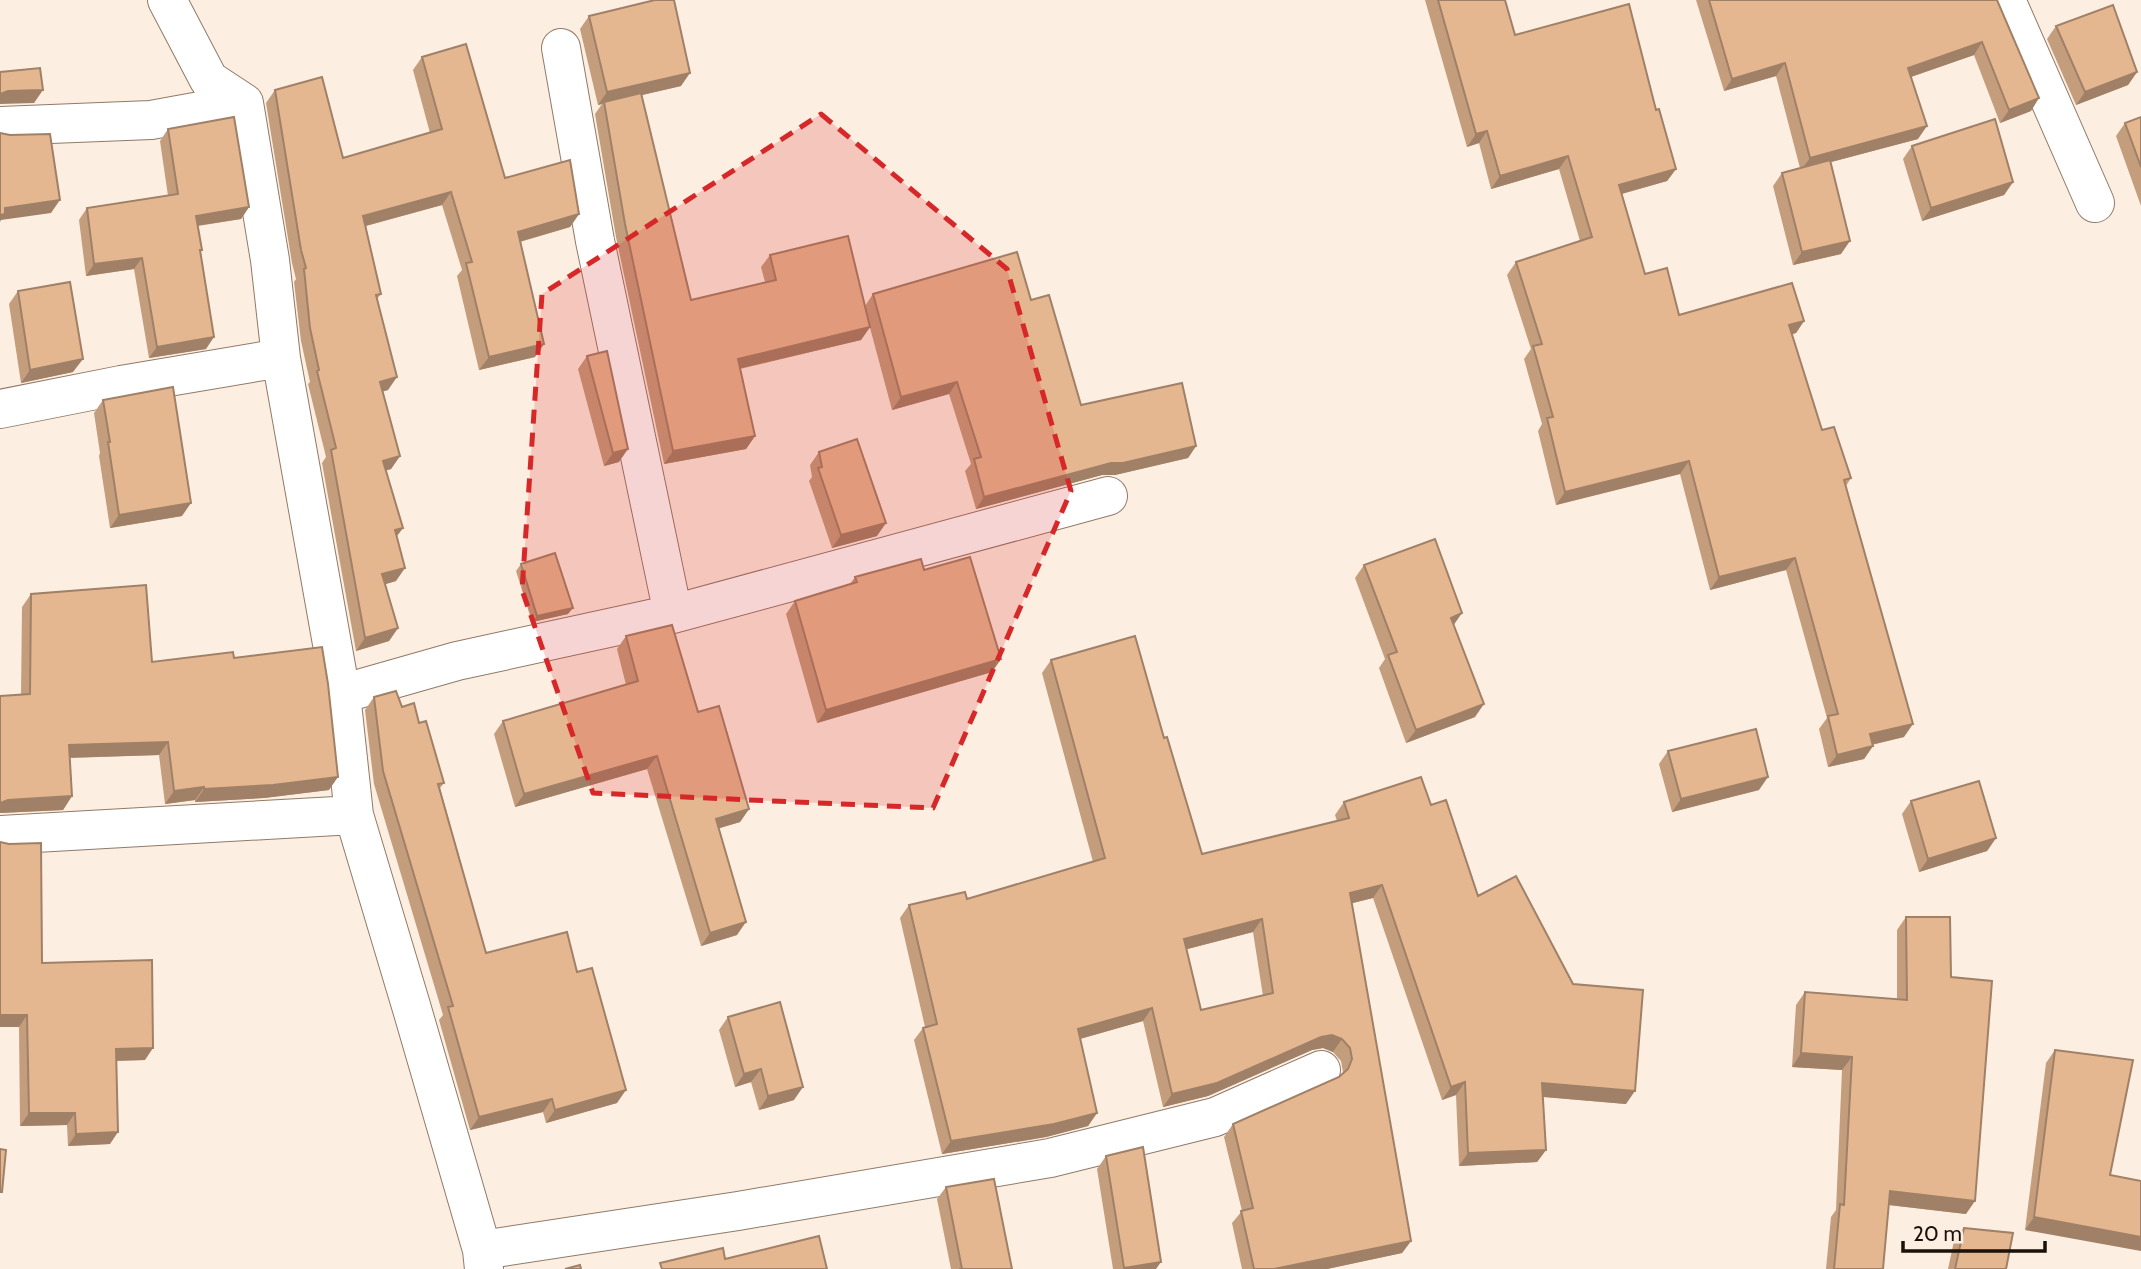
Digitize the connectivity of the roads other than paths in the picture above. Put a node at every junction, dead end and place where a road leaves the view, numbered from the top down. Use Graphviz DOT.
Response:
graph roads {
  1 [pos="167,0"];
  2 [pos="2006,0"];
  3 [pos="561,48"];
  4 [pos="244,103"];
  5 [pos="0,126"];
  6 [pos="2095,203"];
  7 [pos="281,358"];
  8 [pos="0,409"];
  9 [pos="1108,496"];
  10 [pos="673,614"];
  11 [pos="341,694"];
  12 [pos="354,815"];
  13 [pos="0,835"];
  14 [pos="1321,1070"];
  15 [pos="483,1260"];
  1 -- 4 [label="street"];
  2 -- 6 [label="street"];
  3 -- 10 [label="street"];
  4 -- 5 [label="street"];
  4 -- 7 [label="street"];
  7 -- 8 [label="street"];
  7 -- 11 [label="street"];
  9 -- 10 [label="street"];
  10 -- 11 [label="street"];
  11 -- 12 [label="street"];
  12 -- 13 [label="street"];
  12 -- 15 [label="street"];
  14 -- 15 [label="street"];
}
